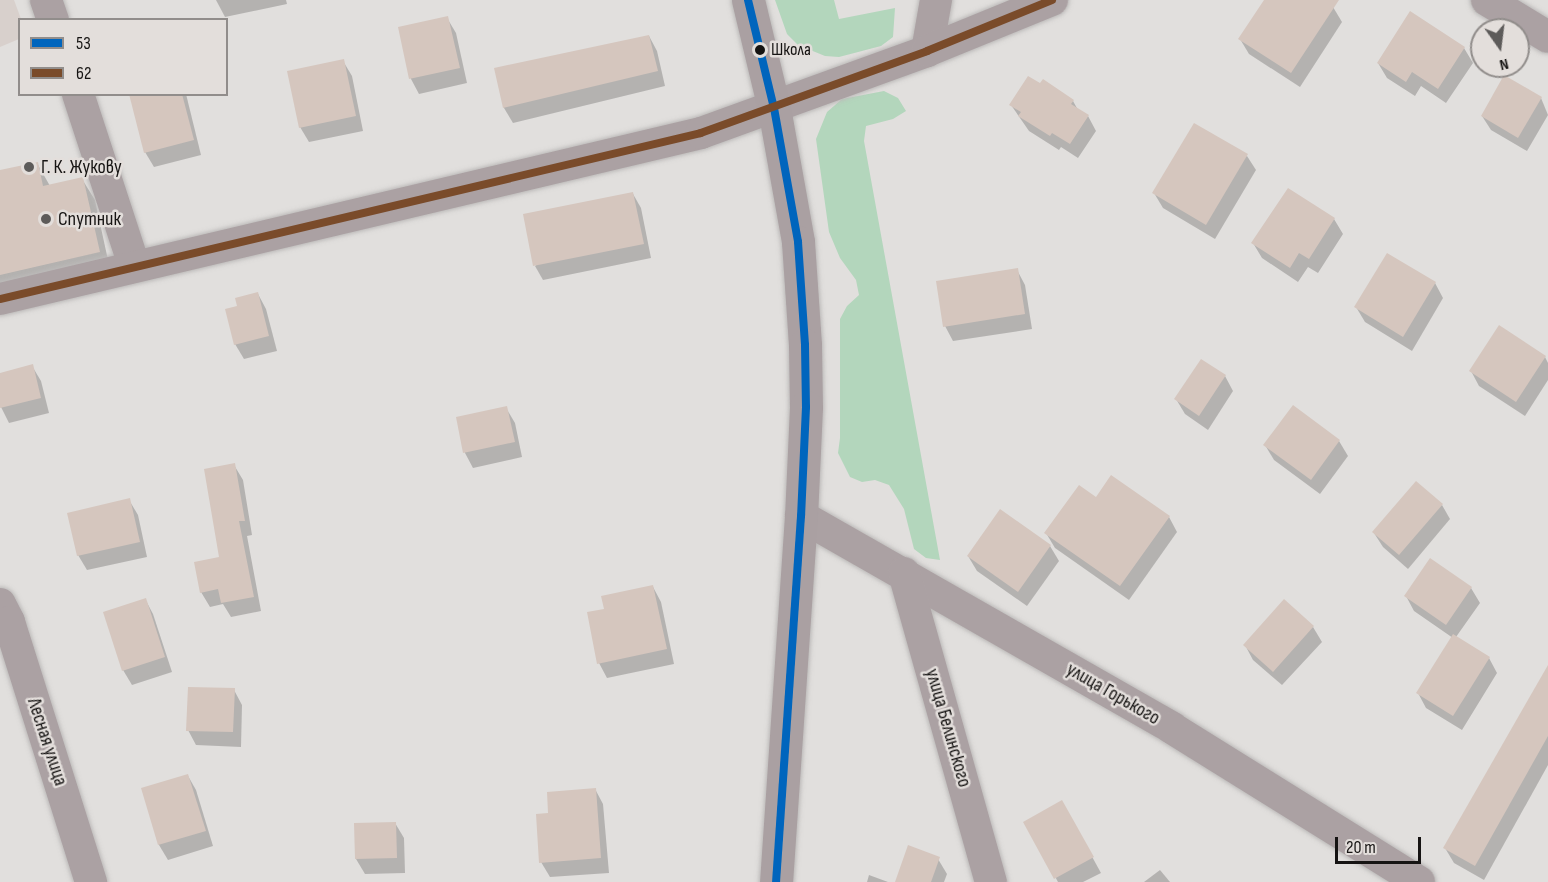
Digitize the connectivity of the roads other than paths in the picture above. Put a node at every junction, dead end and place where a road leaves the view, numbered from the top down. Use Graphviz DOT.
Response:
graph roads {
  1 [pos="46,0"];
  2 [pos="748,0"];
  3 [pos="936,0"];
  4 [pos="1052,0"];
  5 [pos="1487,0"];
  6 [pos="52,18"];
  7 [pos="1548,37"];
  8 [pos="927,51"];
  9 [pos="79,96"];
  10 [pos="774,108"];
  11 [pos="134,266"];
  12 [pos="0,299"];
  13 [pos="801,516"];
  14 [pos="904,573"];
  15 [pos="0,604"];
  16 [pos="91,882"];
  17 [pos="776,882"];
  18 [pos="991,882"];
  19 [pos="1419,882"];
  1 -- 6 [label="street"];
  2 -- 10 [label="street"];
  3 -- 8 [label="street"];
  4 -- 8 [label="street"];
  5 -- 7 [label="street"];
  8 -- 10 [label="street"];
  9 -- 11 [label="street"];
  10 -- 11 [label="street"];
  10 -- 13 [label="street"];
  11 -- 12 [label="street"];
  13 -- 14 [label="street, улица Горького"];
  13 -- 17 [label="street"];
  14 -- 18 [label="street, улица Белинского"];
  14 -- 19 [label="street, улица Горького"];
  15 -- 16 [label="street, Лесная улица"];
}
